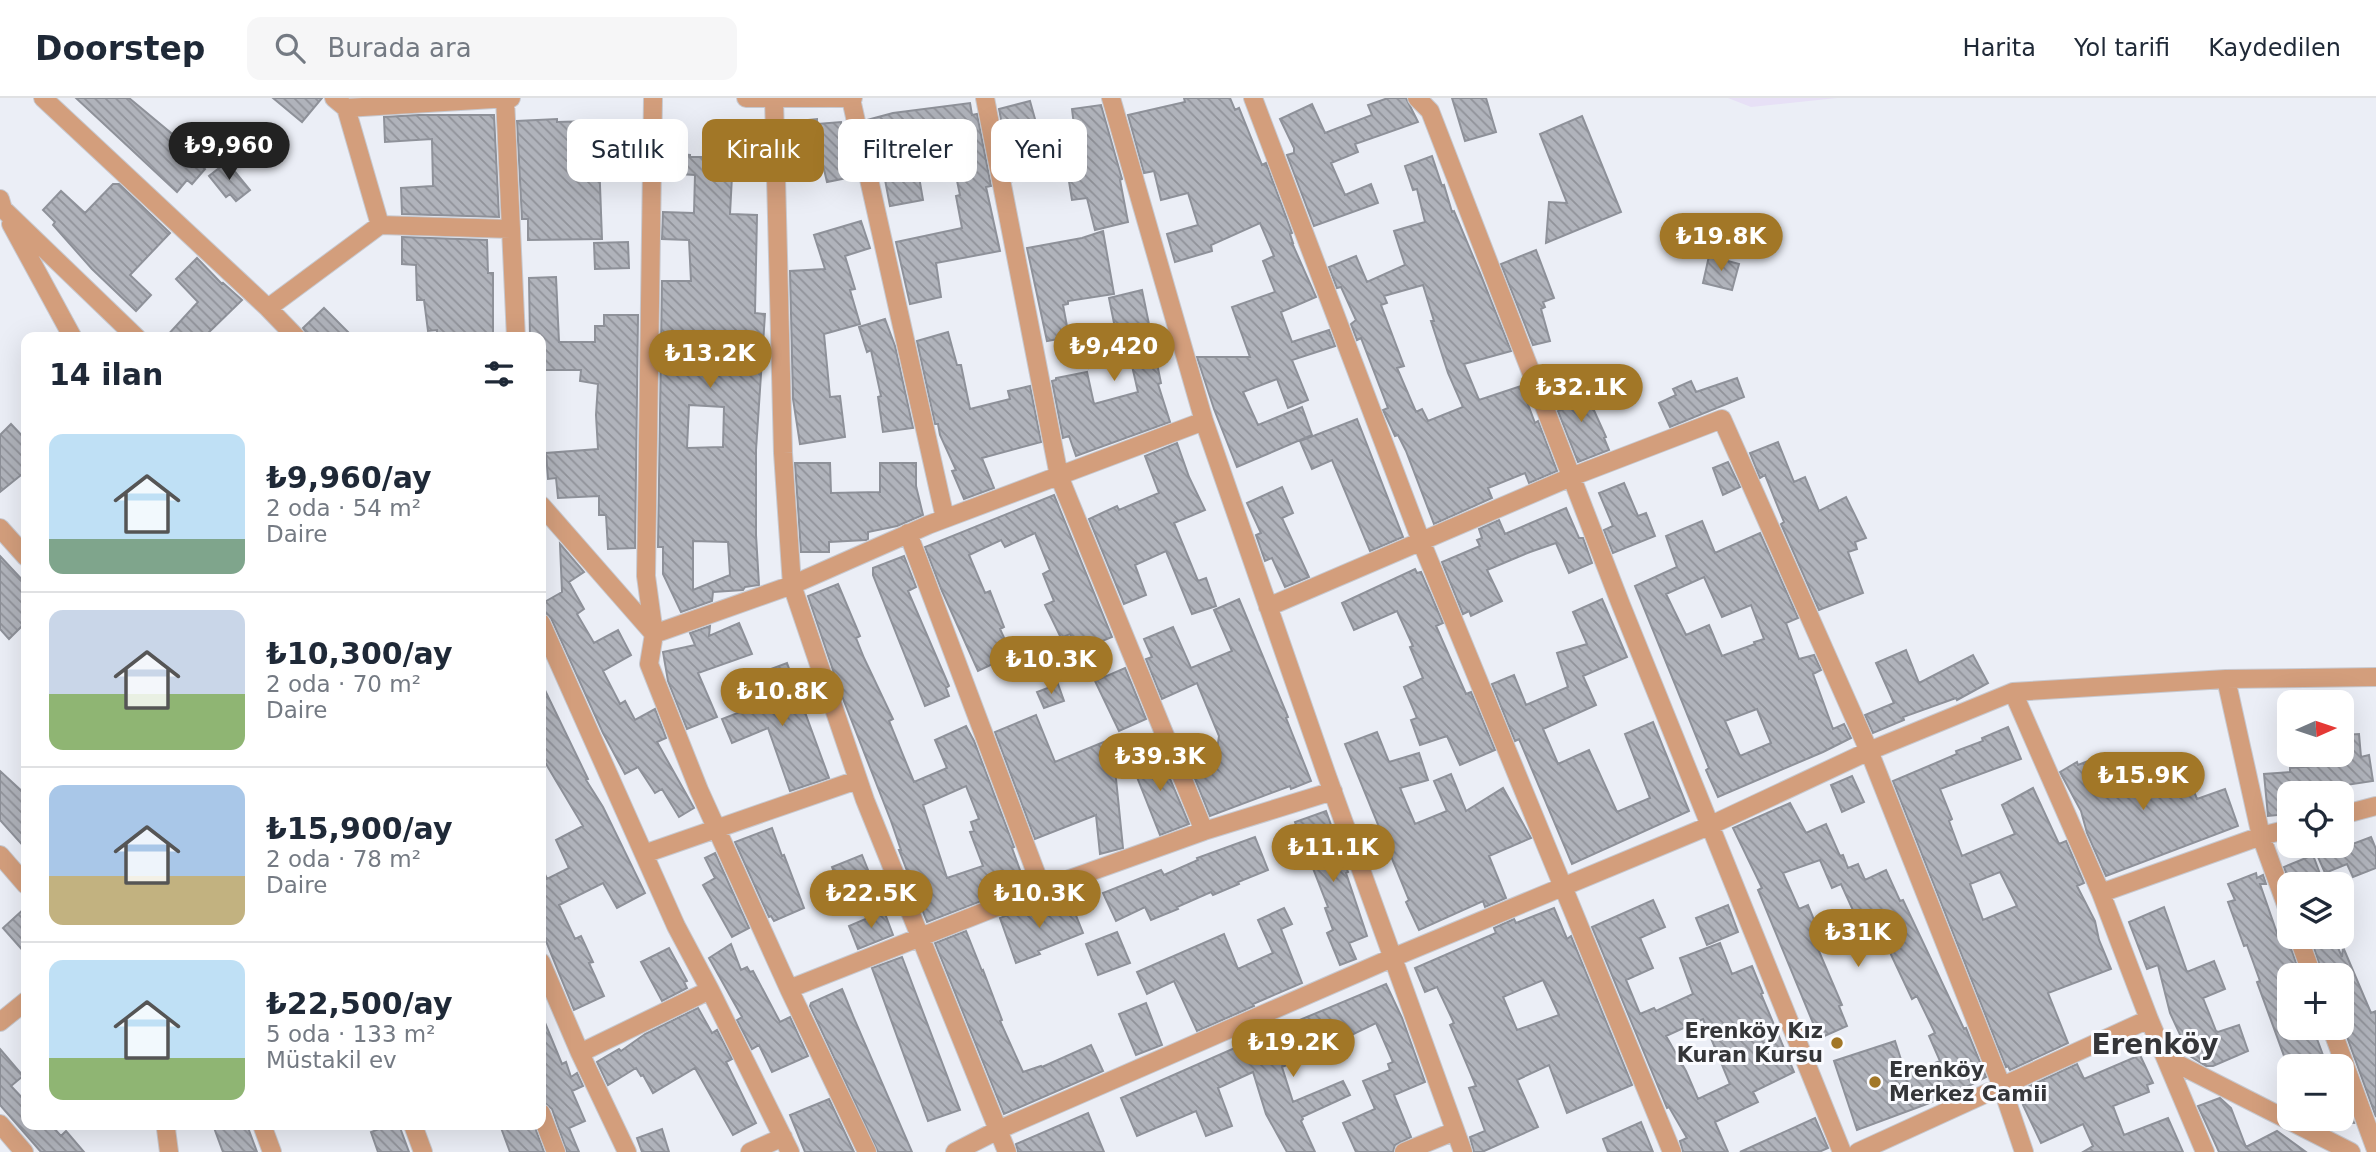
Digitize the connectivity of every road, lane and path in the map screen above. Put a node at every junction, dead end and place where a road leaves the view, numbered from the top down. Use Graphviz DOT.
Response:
graph roads {
  1 [pos="43,98"];
  2 [pos="505,98"];
  3 [pos="511,98"];
  4 [pos="653,98"];
  5 [pos="746,98"];
  6 [pos="852,98"];
  7 [pos="985,98"];
  8 [pos="1111,98"];
  9 [pos="1253,98"];
  10 [pos="1416,98"];
  11 [pos="471,99"];
  12 [pos="774,99"];
  13 [pos="340,103"];
  14 [pos="1,207"];
  15 [pos="380,225"];
  16 [pos="511,229"];
  17 [pos="268,308"];
  18 [pos="70,332"];
  19 [pos="131,332"];
  20 [pos="291,332"];
  21 [pos="516,332"];
  22 [pos="1204,421"];
  23 [pos="1059,476"];
  24 [pos="1571,477"];
  25 [pos="546,511"];
  26 [pos="945,518"];
  27 [pos="0,528"];
  28 [pos="908,533"];
  29 [pos="1421,541"];
  30 [pos="21,551"];
  31 [pos="792,585"];
  32 [pos="1268,607"];
  33 [pos="546,634"];
  34 [pos="654,634"];
  35 [pos="2376,677"];
  36 [pos="2226,679"];
  37 [pos="2013,692"];
  38 [pos="1869,751"];
  39 [pos="857,780"];
  40 [pos="1333,791"];
  41 [pos="2376,806"];
  42 [pos="2354,812"];
  43 [pos="1709,826"];
  44 [pos="716,828"];
  45 [pos="1204,831"];
  46 [pos="2277,832"];
  47 [pos="2261,836"];
  48 [pos="644,854"];
  49 [pos="0,855"];
  50 [pos="21,879"];
  51 [pos="2277,880"];
  52 [pos="1564,886"];
  53 [pos="1042,889"];
  54 [pos="2101,893"];
  55 [pos="919,937"];
  56 [pos="1392,958"];
  57 [pos="546,979"];
  58 [pos="789,989"];
  59 [pos="710,990"];
  60 [pos="21,1005"];
  61 [pos="2149,1019"];
  62 [pos="0,1022"];
  63 [pos="2336,1040"];
  64 [pos="580,1053"];
  65 [pos="2166,1058"];
  66 [pos="2002,1087"];
  67 [pos="0,1124"];
  68 [pos="546,1126"];
  69 [pos="166,1130"];
  70 [pos="264,1130"];
  71 [pos="414,1130"];
  72 [pos="998,1130"];
  73 [pos="1455,1131"];
  74 [pos="786,1145"];
  75 [pos="2376,1150"];
  76 [pos="24,1152"];
  77 [pos="169,1152"];
  78 [pos="272,1152"];
  79 [pos="423,1152"];
  80 [pos="556,1152"];
  81 [pos="627,1152"];
  82 [pos="750,1152"];
  83 [pos="867,1152"];
  84 [pos="955,1152"];
  85 [pos="1007,1152"];
  86 [pos="1404,1152"];
  87 [pos="1463,1152"];
  88 [pos="1672,1152"];
  89 [pos="1842,1152"];
  90 [pos="1858,1152"];
  91 [pos="2024,1152"];
  92 [pos="2205,1152"];
  93 [pos="2351,1152"];
  1 -- 17 [label="street"];
  2 -- 3 [label="street"];
  2 -- 11 [label="street"];
  2 -- 16 [label="street"];
  4 -- 34 [label="street"];
  5 -- 12 [label="street"];
  6 -- 12 [label="street"];
  6 -- 26 [label="street"];
  7 -- 23 [label="street"];
  8 -- 22 [label="street"];
  9 -- 29 [label="street"];
  10 -- 24 [label="street"];
  11 -- 13 [label="street"];
  12 -- 31 [label="street"];
  13 -- 15 [label="street"];
  14 -- 18 [label="street"];
  14 -- 19 [label="street"];
  15 -- 16 [label="street"];
  15 -- 17 [label="street"];
  16 -- 21 [label="street"];
  17 -- 20 [label="street"];
  22 -- 23 [label="street"];
  22 -- 32 [label="street"];
  23 -- 26 [label="street"];
  23 -- 45 [label="street"];
  24 -- 29 [label="street"];
  24 -- 38 [label="street"];
  24 -- 43 [label="street"];
  25 -- 34 [label="street"];
  26 -- 28 [label="street"];
  27 -- 30 [label="street"];
  28 -- 31 [label="street"];
  28 -- 53 [label="street"];
  29 -- 32 [label="street"];
  29 -- 52 [label="street"];
  31 -- 34 [label="street"];
  31 -- 39 [label="street"];
  32 -- 40 [label="street"];
  33 -- 48 [label="street"];
  34 -- 44 [label="street"];
  35 -- 36 [label="street"];
  36 -- 37 [label="street"];
  36 -- 47 [label="street"];
  37 -- 38 [label="street"];
  37 -- 54 [label="street"];
  38 -- 43 [label="street"];
  38 -- 66 [label="street"];
  39 -- 44 [label="street"];
  39 -- 55 [label="street"];
  40 -- 45 [label="street"];
  40 -- 56 [label="street"];
  41 -- 42 [label="street"];
  43 -- 52 [label="street"];
  43 -- 89 [label="street"];
  44 -- 48 [label="street"];
  44 -- 58 [label="street"];
  45 -- 53 [label="street"];
  46 -- 47 [label="street"];
  47 -- 51 [label="street"];
  47 -- 54 [label="street"];
  48 -- 59 [label="street"];
  49 -- 50 [label="street"];
  52 -- 56 [label="street"];
  52 -- 88 [label="street"];
  53 -- 55 [label="street"];
  54 -- 61 [label="street"];
  55 -- 58 [label="street"];
  55 -- 72 [label="street"];
  56 -- 72 [label="street"];
  56 -- 73 [label="street"];
  57 -- 64 [label="street"];
  58 -- 83 [label="street"];
  59 -- 64 [label="street"];
  59 -- 74 [label="street"];
  60 -- 62 [label="street"];
  61 -- 65 [label="street"];
  61 -- 66 [label="street"];
  63 -- 75 [label="street"];
  64 -- 81 [label="street"];
  65 -- 92 [label="street"];
  65 -- 93 [label="street"];
  66 -- 90 [label="street"];
  66 -- 91 [label="street"];
  67 -- 76 [label="street"];
  68 -- 80 [label="street"];
  69 -- 77 [label="street"];
  70 -- 78 [label="street"];
  71 -- 79 [label="street"];
  72 -- 84 [label="street"];
  72 -- 85 [label="street"];
  73 -- 86 [label="street"];
  73 -- 87 [label="street"];
  74 -- 82 [label="street"];
}
